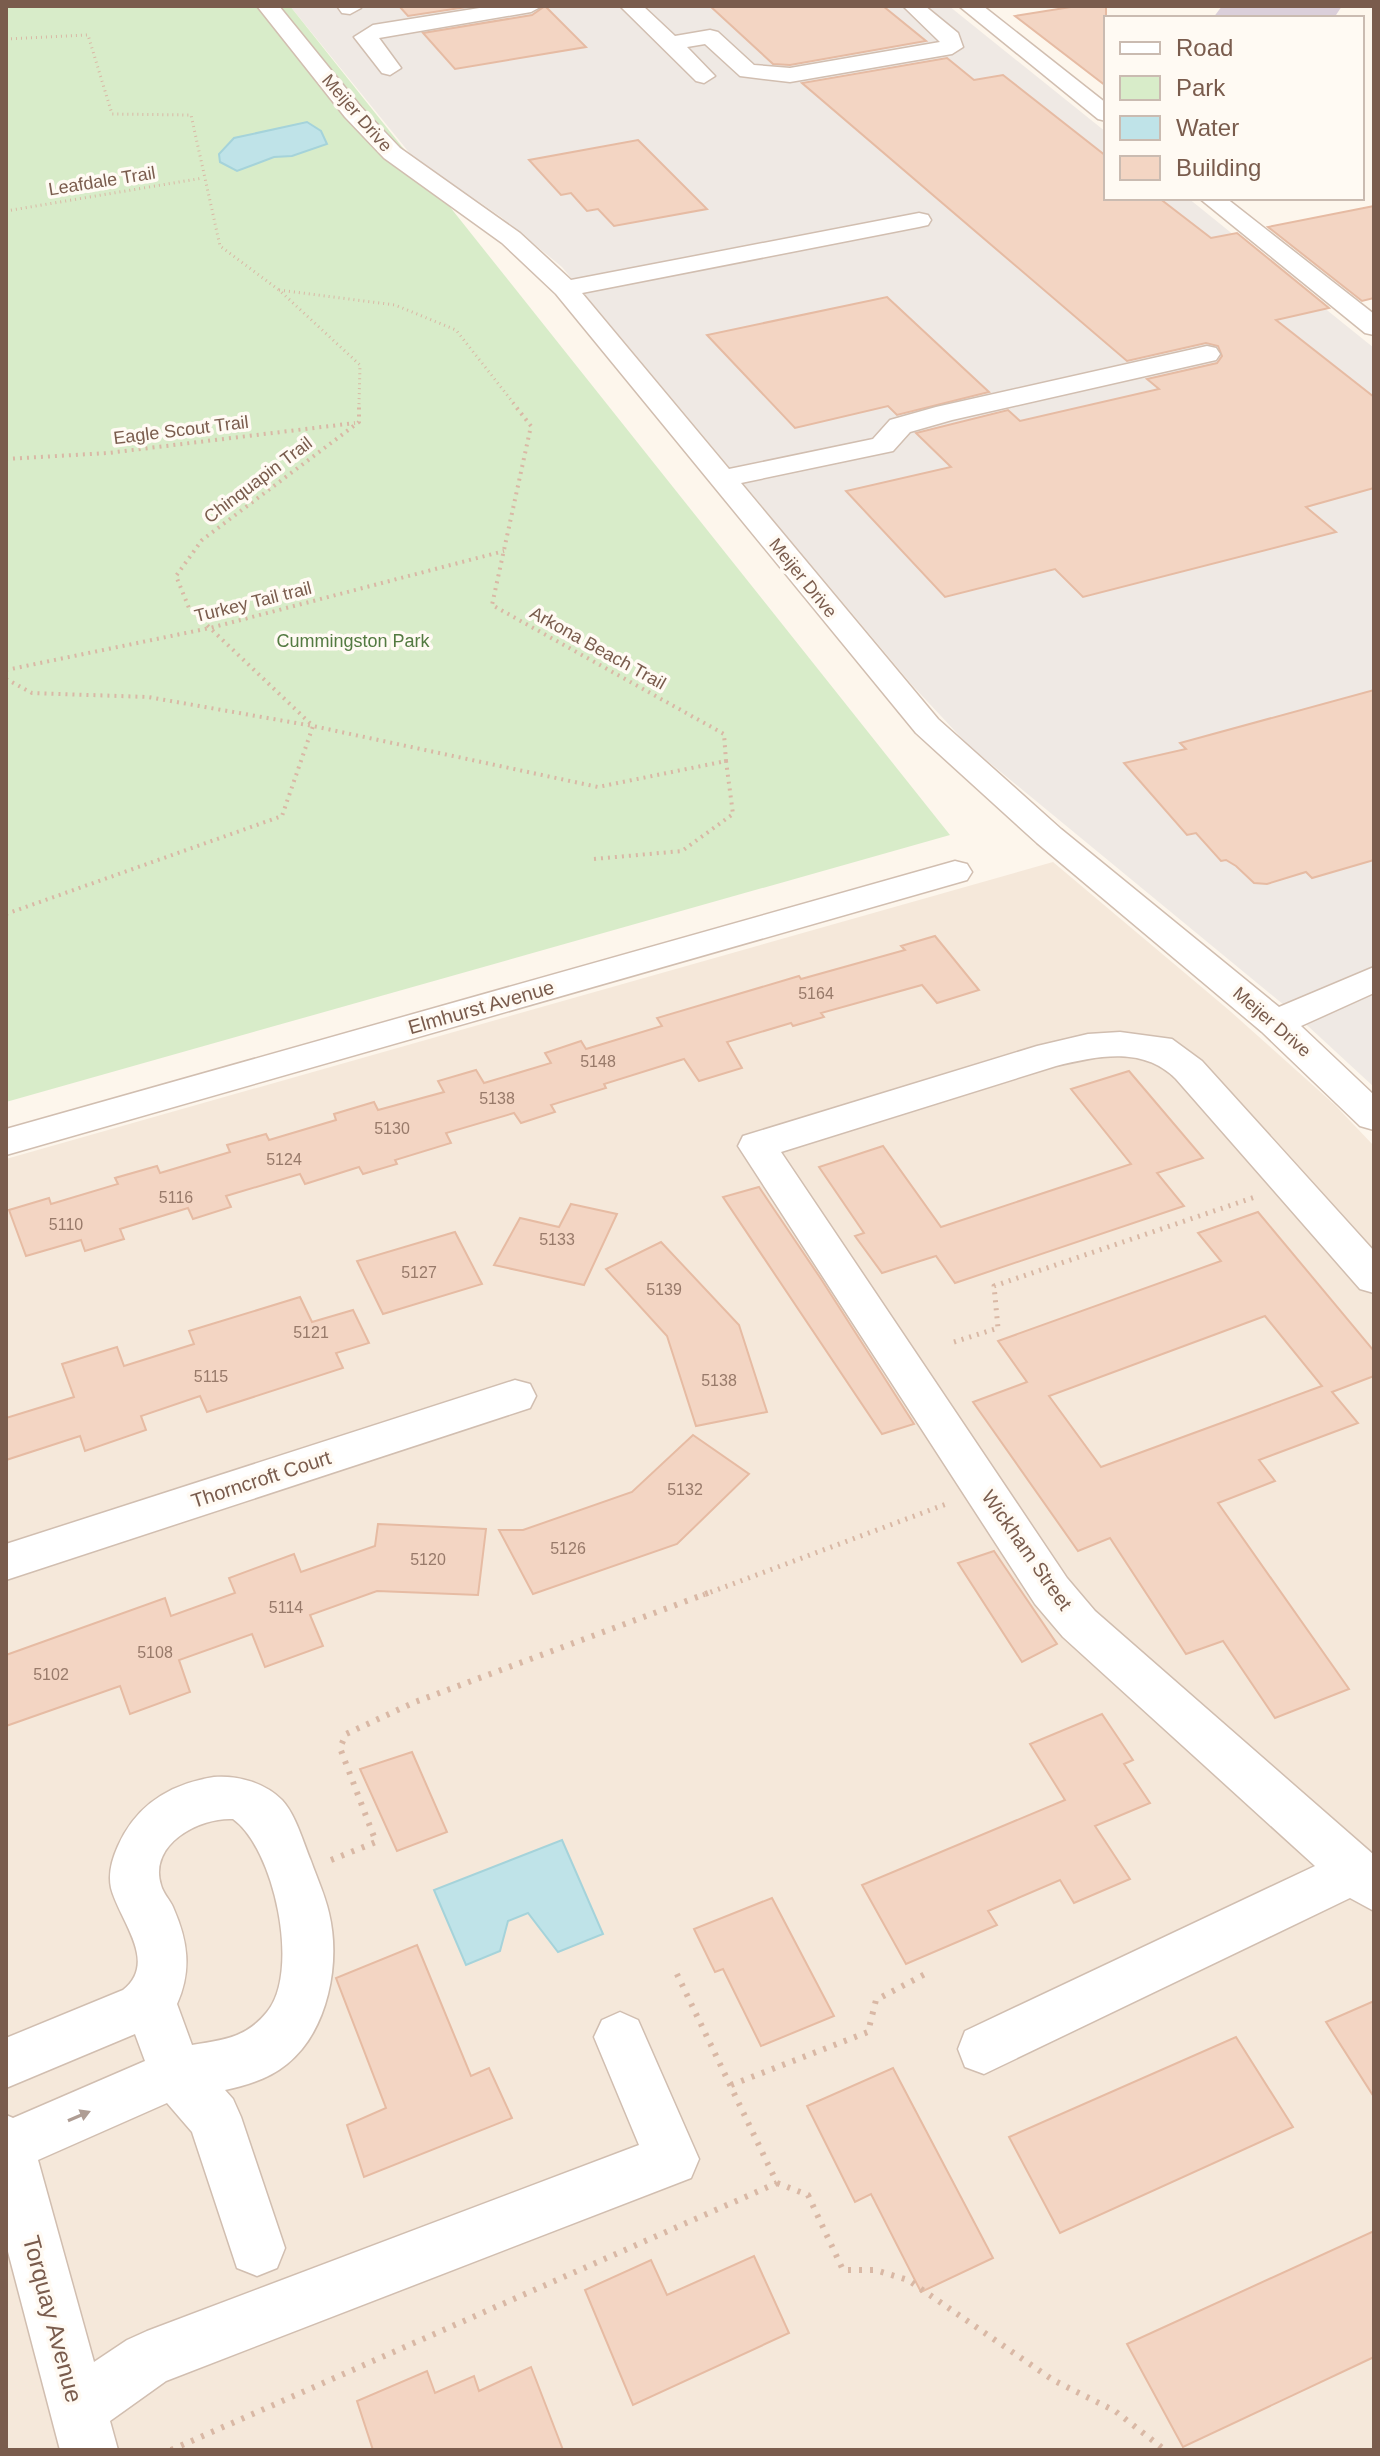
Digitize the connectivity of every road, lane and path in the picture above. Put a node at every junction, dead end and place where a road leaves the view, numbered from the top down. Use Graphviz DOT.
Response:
graph roads {
  1 [pos="268,6"];
  2 [pos="531,6"];
  3 [pos="631,6"];
  4 [pos="970,6"];
  5 [pos="913,7"];
  6 [pos="6,39"];
  7 [pos="670,43"];
  8 [pos="390,68"];
  9 [pos="704,76"];
  10 [pos="1104,112"];
  11 [pos="203,178"];
  12 [pos="1214,200"];
  13 [pos="6,211"];
  14 [pos="919,220"];
  15 [pos="565,289"];
  16 [pos="279,290"];
  17 [pos="1374,327"];
  18 [pos="1207,354"];
  19 [pos="359,422"];
  20 [pos="6,459"];
  21 [pos="722,479"];
  22 [pos="504,551"];
  23 [pos="210,628"];
  24 [pos="6,670"];
  25 [pos="6,679"];
  26 [pos="313,726"];
  27 [pos="726,761"];
  28 [pos="594,859"];
  29 [pos="955,872"];
  30 [pos="6,914"];
  31 [pos="1374,979"];
  32 [pos="1275,1023"];
  33 [pos="1374,1117"];
  34 [pos="6,1142"];
  35 [pos="1267,1192"];
  36 [pos="1374,1278"];
  37 [pos="954,1342"];
  38 [pos="515,1396"];
  39 [pos="983,1489"];
  40 [pos="6,1562"];
  41 [pos="290,1876"];
  42 [pos="1365,1879"];
  43 [pos="927,1973"];
  44 [pos="150,2002"];
  45 [pos="620,2037"];
  46 [pos="984,2049"];
  47 [pos="6,2063"];
  48 [pos="176,2074"];
  49 [pos="731,2085"];
  50 [pos="7,2144"];
  51 [pos="777,2183"];
  52 [pos="257,2248"];
  53 [pos="83,2430"];
  54 [pos="1165,2450"];
  1 -- 15 [label="street, Meijer Drive"];
  2 -- 8 [label="street"];
  3 -- 7 [label="street"];
  4 -- 10 [label="street"];
  5 -- 7 [label="street"];
  6 -- 11 [label="path"];
  7 -- 9 [label="street"];
  11 -- 13 [label="path, Leafdale Trail"];
  11 -- 16 [label="path"];
  12 -- 17 [label="street"];
  14 -- 15 [label="street"];
  15 -- 21 [label="street, Meijer Drive"];
  16 -- 19 [label="path"];
  16 -- 22 [label="path, Arkona Beach Trail"];
  18 -- 21 [label="street"];
  19 -- 20 [label="path, Eagle Scout Trail"];
  19 -- 23 [label="path, Chinquapin Trail"];
  21 -- 32 [label="street, Meijer Drive"];
  22 -- 23 [label="path, Turkey Tail trail"];
  22 -- 27 [label="path, Arkona Beach Trail"];
  23 -- 24 [label="path, Turkey Tail trail"];
  23 -- 26 [label="path, Chinquapin Trail"];
  25 -- 26 [label="path"];
  26 -- 27 [label="path"];
  26 -- 30 [label="path"];
  27 -- 28 [label="path"];
  29 -- 34 [label="street, Elmhurst Avenue"];
  31 -- 32 [label="street"];
  32 -- 33 [label="street, Meijer Drive"];
  35 -- 37 [label="path"];
  36 -- 39 [label="street, Wickham Street"];
  38 -- 40 [label="street, Thorncroft Court"];
  39 -- 41 [label="path"];
  39 -- 42 [label="street, Wickham Street"];
  41 -- 44 [label="street"];
  41 -- 48 [label="street"];
  42 -- 46 [label="street"];
  43 -- 49 [label="path"];
  44 -- 47 [label="street"];
  44 -- 48 [label="street"];
  45 -- 53 [label="street"];
  50 -- 48 [label="street, one-way"];
  48 -- 52 [label="street"];
  50 -- 53 [label="street, Torquay Avenue"];
  51 -- 54 [label="path"];
}
